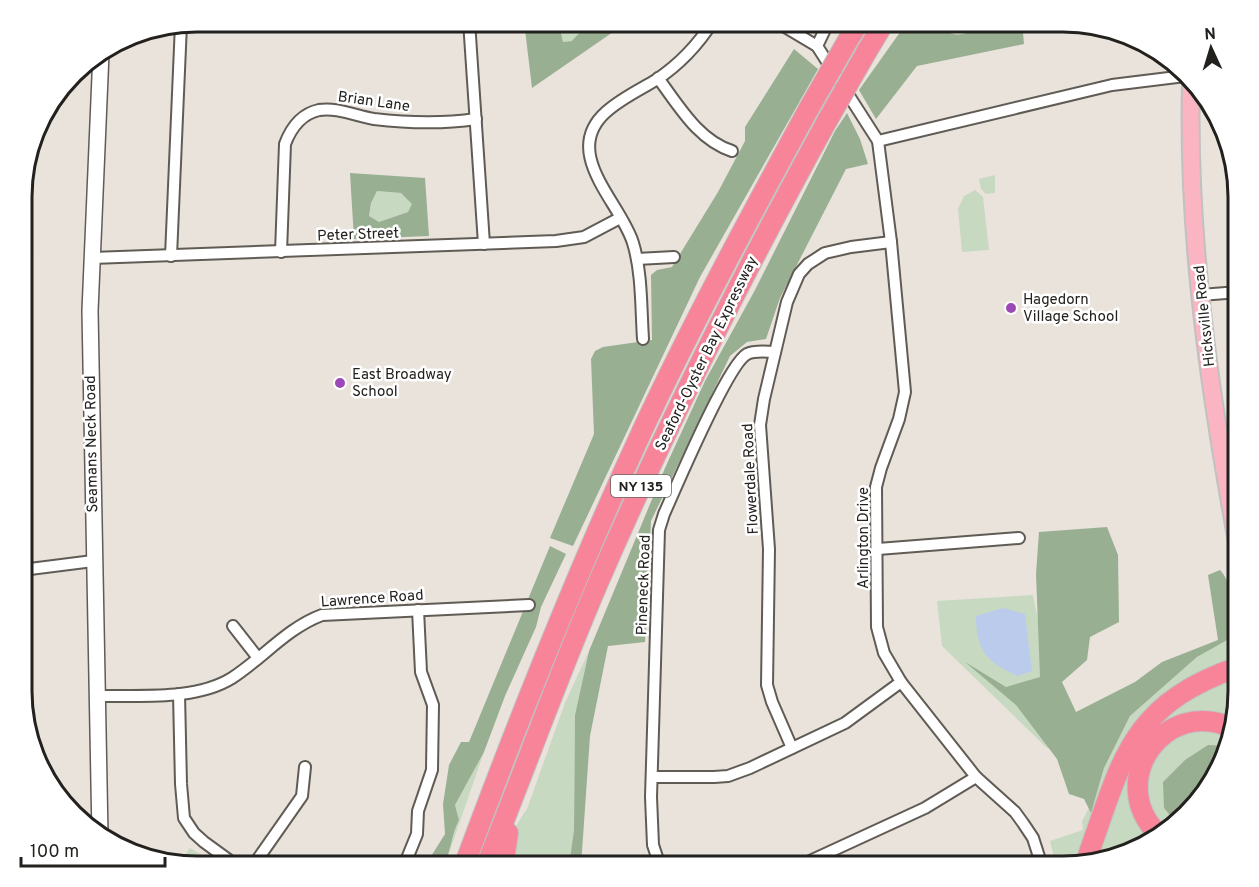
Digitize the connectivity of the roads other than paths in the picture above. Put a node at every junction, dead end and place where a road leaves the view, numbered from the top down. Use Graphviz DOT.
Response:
graph roads {
  1 [pos="470,32"];
  2 [pos="705,32"];
  3 [pos="794,32"];
  4 [pos="824,32"];
  5 [pos="853,32"];
  6 [pos="878,32"];
  7 [pos="181,33"];
  8 [pos="817,46"];
  9 [pos="100,63"];
  10 [pos="1176,77"];
  11 [pos="658,78"];
  12 [pos="1191,93"];
  13 [pos="476,119"];
  14 [pos="878,141"];
  15 [pos="732,151"];
  16 [pos="620,218"];
  17 [pos="891,242"];
  18 [pos="484,244"];
  19 [pos="281,252"];
  20 [pos="171,256"];
  21 [pos="674,257"];
  22 [pos="92,258"];
  23 [pos="638,259"];
  24 [pos="1227,293"];
  25 [pos="1201,295"];
  26 [pos="643,339"];
  27 [pos="775,352"];
  28 [pos="1227,487"];
  29 [pos="1019,538"];
  30 [pos="878,549"];
  31 [pos="93,561"];
  32 [pos="32,569"];
  33 [pos="529,605"];
  34 [pos="418,610"];
  35 [pos="233,626"];
  36 [pos="258,658"];
  37 [pos="1227,672"];
  38 [pos="901,682"];
  39 [pos="179,694"];
  40 [pos="96,696"];
  41 [pos="1224,725"];
  42 [pos="792,748"];
  43 [pos="305,767"];
  44 [pos="653,777"];
  45 [pos="976,777"];
  46 [pos="515,794"];
  47 [pos="487,805"];
  48 [pos="100,823"];
  49 [pos="1153,828"];
  50 [pos="1089,853"];
  51 [pos="222,855"];
  52 [pos="261,855"];
  53 [pos="408,855"];
  54 [pos="460,855"];
  55 [pos="469,855"];
  56 [pos="490,855"];
  57 [pos="504,855"];
  58 [pos="657,856"];
  59 [pos="821,856"];
  60 [pos="1039,856"];
  1 -- 13 [label="street"];
  2 -- 11 [label="street"];
  3 -- 8 [label="street, Arlington Drive"];
  4 -- 8 [label="street"];
  5 -- 47 [label="highway, Seaford-Oyster Bay Expressway / NY 135, bridge"];
  6 -- 46 [label="highway, Seaford-Oyster Bay Expressway / NY 135, bridge"];
  7 -- 20 [label="street"];
  8 -- 14 [label="street, Arlington Drive"];
  9 -- 22 [label="main road, Seamans Neck Road"];
  10 -- 14 [label="street"];
  11 -- 15 [label="street"];
  11 -- 16 [label="street"];
  12 -- 25 [label="main road, Hicksville Road"];
  13 -- 18 [label="street"];
  13 -- 19 [label="street, Brian Lane"];
  14 -- 17 [label="street, Arlington Drive"];
  16 -- 18 [label="street, Peter Street"];
  16 -- 23 [label="street"];
  17 -- 27 [label="street, Flowerdale Road"];
  17 -- 30 [label="street, Arlington Drive"];
  18 -- 19 [label="street, Peter Street"];
  19 -- 20 [label="street, Peter Street"];
  20 -- 22 [label="street, Peter Street"];
  21 -- 23 [label="street"];
  22 -- 31 [label="main road, Seamans Neck Road"];
  23 -- 26 [label="street"];
  24 -- 25 [label="street"];
  25 -- 28 [label="main road, Hicksville Road"];
  27 -- 42 [label="street, Flowerdale Road"];
  27 -- 44 [label="street, Pineneck Road"];
  29 -- 30 [label="street"];
  30 -- 38 [label="street, Arlington Drive"];
  31 -- 32 [label="street"];
  31 -- 40 [label="main road, Seamans Neck Road"];
  33 -- 34 [label="street, Lawrence Road"];
  34 -- 36 [label="street, Lawrence Road"];
  34 -- 53 [label="street"];
  35 -- 36 [label="street"];
  36 -- 39 [label="street, Lawrence Road"];
  37 -- 50 [label="highway"];
  38 -- 42 [label="street"];
  38 -- 45 [label="street, Arlington Drive"];
  39 -- 40 [label="street, Lawrence Road"];
  39 -- 51 [label="street"];
  40 -- 48 [label="main road, Seamans Neck Road"];
  41 -- 49 [label="highway"];
  42 -- 44 [label="street"];
  43 -- 52 [label="street"];
  44 -- 58 [label="street, Pineneck Road"];
  45 -- 59 [label="street"];
  45 -- 60 [label="street, Arlington Drive"];
  46 -- 56 [label="highway, Seaford-Oyster Bay Expressway / NY 135"];
  46 -- 57 [label="highway"];
  47 -- 54 [label="highway"];
  47 -- 55 [label="highway, Seaford-Oyster Bay Expressway / NY 135"];
}
